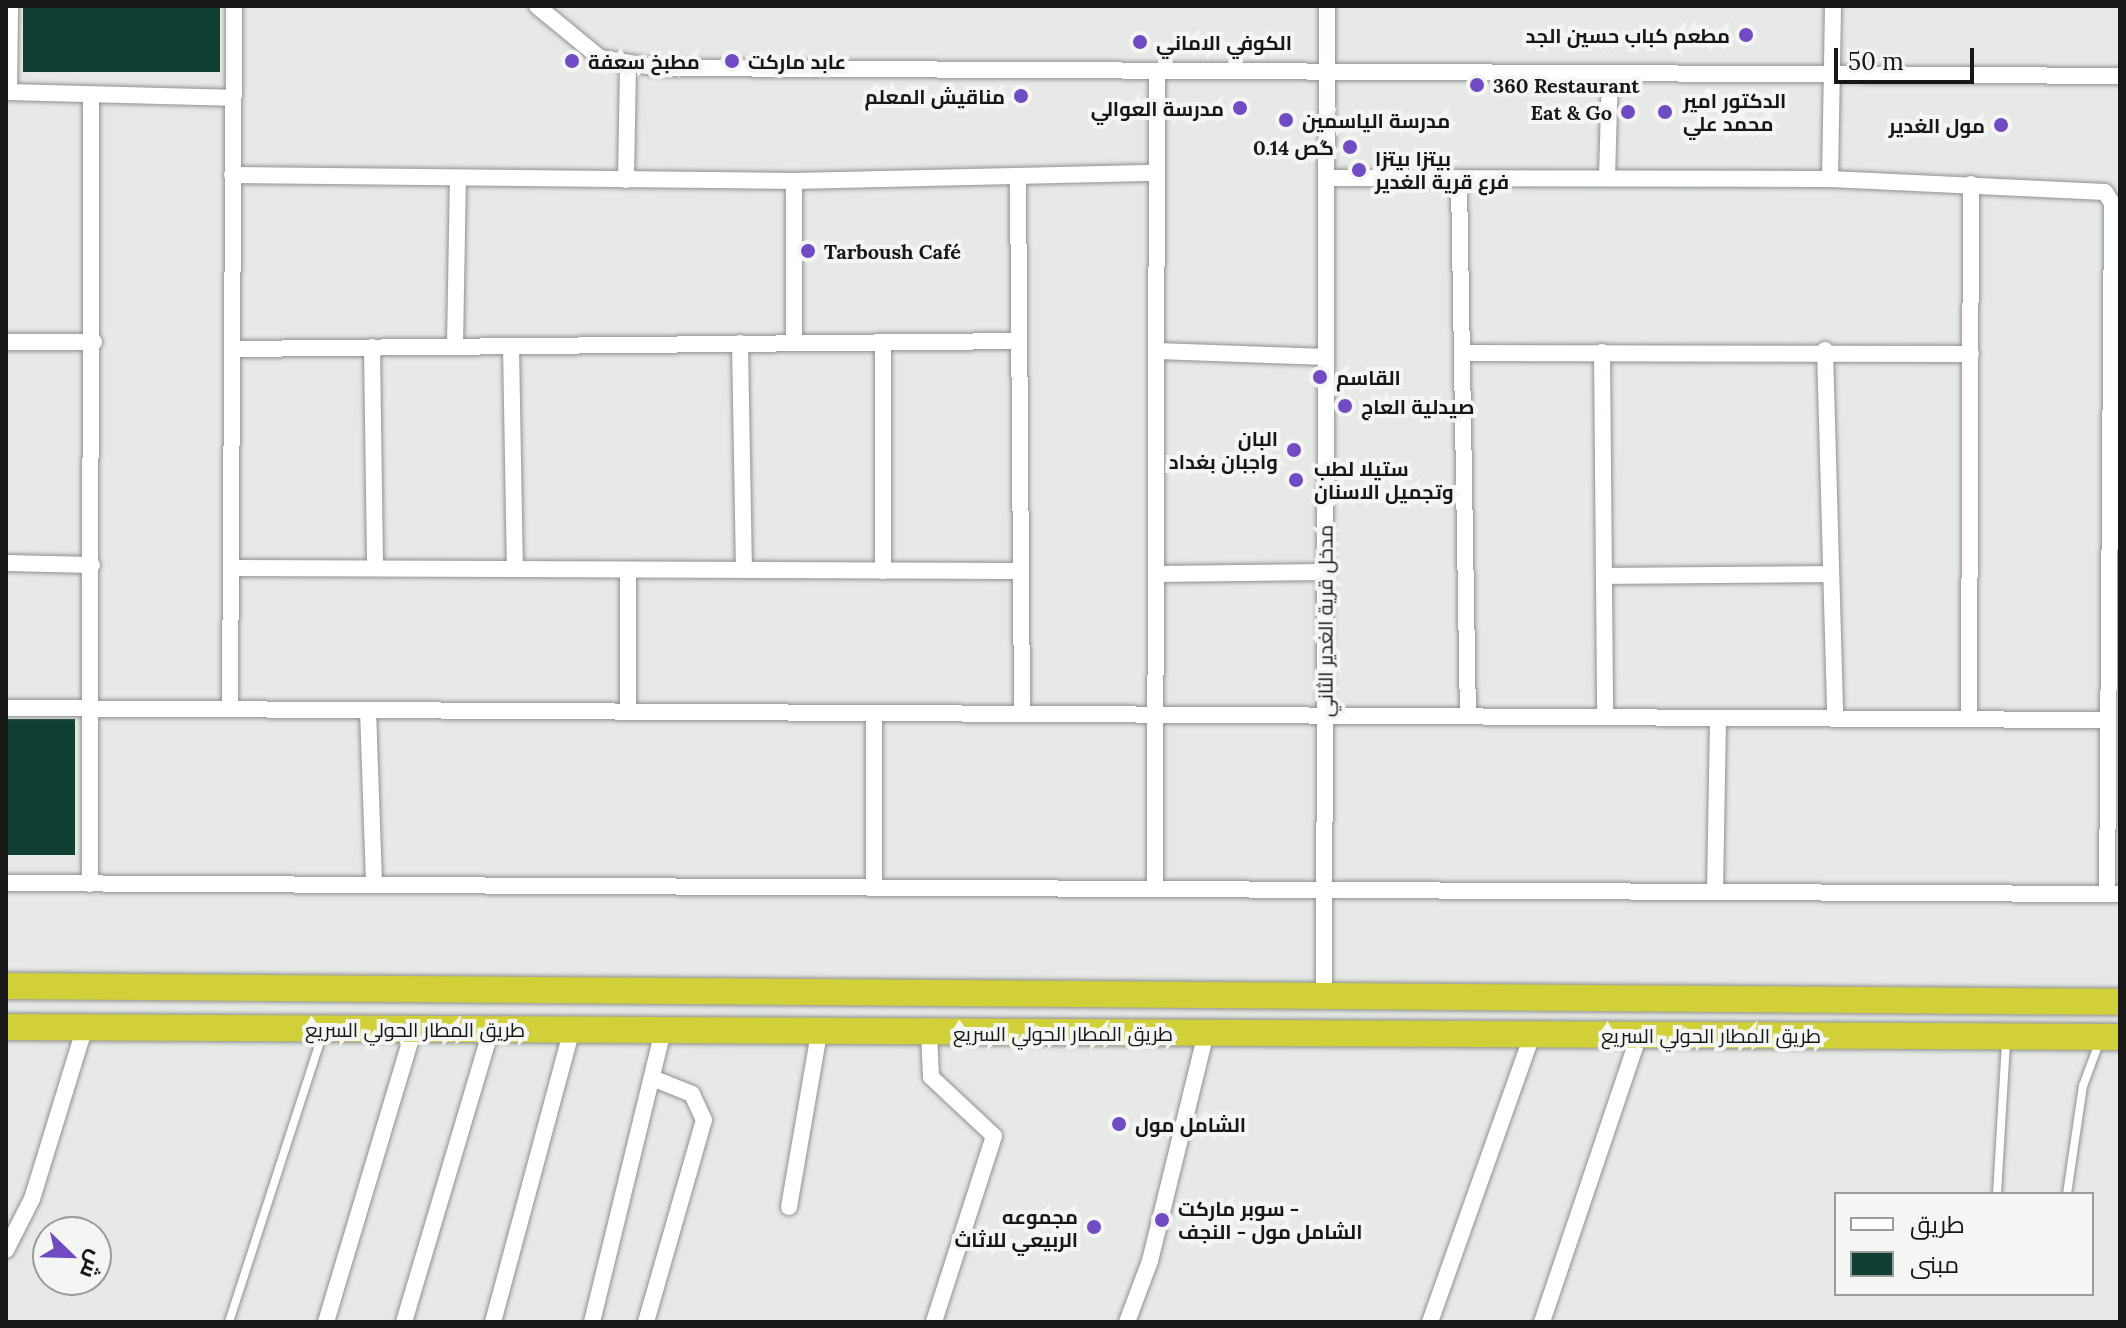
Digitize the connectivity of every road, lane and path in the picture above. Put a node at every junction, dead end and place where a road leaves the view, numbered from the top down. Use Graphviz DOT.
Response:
graph roads {
  1 [pos="10,6"];
  2 [pos="234,6"];
  3 [pos="537,6"];
  4 [pos="1327,6"];
  5 [pos="1833,6"];
  6 [pos="628,66"];
  7 [pos="1157,71"];
  8 [pos="1327,72"];
  9 [pos="1610,73"];
  10 [pos="1832,74"];
  11 [pos="2120,76"];
  12 [pos="8,92"];
  13 [pos="91,95"];
  14 [pos="231,98"];
  15 [pos="1157,173"];
  16 [pos="232,175"];
  17 [pos="1018,176"];
  18 [pos="1326,178"];
  19 [pos="1607,178"];
  20 [pos="1830,179"];
  21 [pos="458,180"];
  22 [pos="626,180"];
  23 [pos="794,181"];
  24 [pos="1459,181"];
  25 [pos="1971,184"];
  26 [pos="1019,341"];
  27 [pos="6,342"];
  28 [pos="94,342"];
  29 [pos="883,342"];
  30 [pos="740,343"];
  31 [pos="794,343"];
  32 [pos="455,346"];
  33 [pos="511,346"];
  34 [pos="372,347"];
  35 [pos="233,349"];
  36 [pos="1825,350"];
  37 [pos="1157,351"];
  38 [pos="1602,352"];
  39 [pos="1462,353"];
  40 [pos="1971,354"];
  41 [pos="1326,357"];
  42 [pos="2115,361"];
  43 [pos="6,563"];
  44 [pos="92,565"];
  45 [pos="232,568"];
  46 [pos="375,568"];
  47 [pos="515,569"];
  48 [pos="628,570"];
  49 [pos="744,570"];
  50 [pos="883,571"];
  51 [pos="1021,571"];
  52 [pos="1325,572"];
  53 [pos="1156,574"];
  54 [pos="1831,574"];
  55 [pos="1604,576"];
  56 [pos="6,708"];
  57 [pos="95,708"];
  58 [pos="230,709"];
  59 [pos="368,710"];
  60 [pos="628,712"];
  61 [pos="874,713"];
  62 [pos="1022,714"];
  63 [pos="1156,715"];
  64 [pos="1325,716"];
  65 [pos="1468,716"];
  66 [pos="1605,717"];
  67 [pos="1718,718"];
  68 [pos="1835,719"];
  69 [pos="1969,719"];
  70 [pos="2108,720"];
  71 [pos="2114,752"];
  72 [pos="6,883"];
  73 [pos="90,884"];
  74 [pos="374,885"];
  75 [pos="874,888"];
  76 [pos="1155,889"];
  77 [pos="1324,890"];
  78 [pos="1715,892"];
  79 [pos="2114,894"];
  80 [pos="6,986"];
  81 [pos="752,990"];
  82 [pos="842,990"];
  83 [pos="1324,997"];
  84 [pos="2116,1002"];
  85 [pos="6,1027"];
  86 [pos="85,1027"];
  87 [pos="414,1028"];
  88 [pos="324,1029"];
  89 [pos="491,1030"];
  90 [pos="572,1030"];
  91 [pos="663,1031"];
  92 [pos="929,1032"];
  93 [pos="830,1033"];
  94 [pos="1206,1033"];
  95 [pos="750,1034"];
  96 [pos="1532,1035"];
  97 [pos="1639,1035"];
  98 [pos="2007,1036"];
  99 [pos="2112,1037"];
  100 [pos="652,1078"];
  101 [pos="1997,1192"];
  102 [pos="2067,1192"];
  103 [pos="789,1207"];
  104 [pos="6,1250"];
  105 [pos="229,1322"];
  106 [pos="326,1322"];
  107 [pos="404,1322"];
  108 [pos="493,1322"];
  109 [pos="592,1322"];
  110 [pos="646,1322"];
  111 [pos="934,1322"];
  112 [pos="1127,1322"];
  113 [pos="1430,1322"];
  114 [pos="1542,1322"];
  1 -- 12 [label="street"];
  2 -- 14 [label="street"];
  3 -- 6 [label="street"];
  4 -- 8 [label="street, مدخل قرية الغدير الثاني"];
  5 -- 10 [label="street"];
  6 -- 7 [label="street"];
  6 -- 22 [label="street"];
  7 -- 8 [label="street"];
  7 -- 15 [label="street"];
  8 -- 9 [label="street"];
  8 -- 18 [label="street, مدخل قرية الغدير الثاني"];
  9 -- 10 [label="street"];
  9 -- 19 [label="street"];
  10 -- 11 [label="street"];
  10 -- 20 [label="street"];
  12 -- 13 [label="street"];
  13 -- 14 [label="street"];
  13 -- 28 [label="street"];
  14 -- 16 [label="street"];
  15 -- 17 [label="street"];
  15 -- 37 [label="street"];
  16 -- 21 [label="street"];
  16 -- 35 [label="street"];
  17 -- 23 [label="street"];
  17 -- 26 [label="street"];
  18 -- 24 [label="street"];
  18 -- 41 [label="street, مدخل قرية الغدير الثاني"];
  19 -- 20 [label="street"];
  19 -- 24 [label="street"];
  20 -- 25 [label="street"];
  21 -- 22 [label="street"];
  21 -- 32 [label="street"];
  22 -- 23 [label="street"];
  23 -- 31 [label="street"];
  24 -- 39 [label="street"];
  25 -- 40 [label="street"];
  25 -- 42 [label="street"];
  26 -- 29 [label="street"];
  26 -- 51 [label="street"];
  27 -- 28 [label="street"];
  28 -- 44 [label="street"];
  29 -- 31 [label="street"];
  29 -- 50 [label="street"];
  30 -- 31 [label="street"];
  30 -- 33 [label="street"];
  30 -- 49 [label="street"];
  32 -- 33 [label="street"];
  32 -- 34 [label="street"];
  33 -- 47 [label="street"];
  34 -- 35 [label="street"];
  34 -- 46 [label="street"];
  35 -- 45 [label="street"];
  36 -- 38 [label="street"];
  36 -- 40 [label="street"];
  36 -- 54 [label="street"];
  37 -- 41 [label="street"];
  37 -- 53 [label="street"];
  38 -- 39 [label="street"];
  38 -- 55 [label="street"];
  39 -- 65 [label="street"];
  40 -- 69 [label="street"];
  41 -- 52 [label="street, مدخل قرية الغدير الثاني"];
  42 -- 70 [label="street"];
  43 -- 44 [label="street"];
  44 -- 57 [label="street"];
  45 -- 46 [label="street"];
  45 -- 58 [label="street"];
  46 -- 47 [label="street"];
  47 -- 48 [label="street"];
  48 -- 49 [label="street"];
  48 -- 60 [label="street"];
  49 -- 50 [label="street"];
  50 -- 51 [label="street"];
  51 -- 62 [label="street"];
  52 -- 53 [label="street"];
  52 -- 64 [label="street, مدخل قرية الغدير الثاني"];
  53 -- 63 [label="street"];
  54 -- 55 [label="street"];
  54 -- 68 [label="street"];
  55 -- 66 [label="street"];
  56 -- 57 [label="street"];
  57 -- 58 [label="street"];
  57 -- 73 [label="street"];
  58 -- 59 [label="street"];
  59 -- 60 [label="street"];
  59 -- 74 [label="street"];
  60 -- 61 [label="street"];
  61 -- 62 [label="street"];
  61 -- 75 [label="street"];
  62 -- 63 [label="street"];
  63 -- 64 [label="street"];
  63 -- 76 [label="street"];
  64 -- 65 [label="street"];
  64 -- 77 [label="street, مدخل قرية الغدير الثاني"];
  65 -- 66 [label="street"];
  66 -- 67 [label="street"];
  67 -- 68 [label="street"];
  67 -- 78 [label="street"];
  68 -- 69 [label="street"];
  69 -- 70 [label="street"];
  70 -- 71 [label="street"];
  71 -- 79 [label="street"];
  72 -- 73 [label="street"];
  73 -- 74 [label="street"];
  74 -- 75 [label="street"];
  75 -- 76 [label="street"];
  76 -- 77 [label="street"];
  77 -- 78 [label="street"];
  77 -- 83 [label="street, مدخل قرية الغدير الثاني"];
  78 -- 79 [label="street"];
  80 -- 81 [label="highway, طريق المطار الحولي السريع"];
  81 -- 82 [label="highway, طريق المطار الحولي السريع"];
  81 -- 95 [label="highway"];
  82 -- 83 [label="highway, طريق المطار الحولي السريع"];
  82 -- 93 [label="highway"];
  83 -- 84 [label="highway, طريق المطار الحولي السريع"];
  84 -- 99 [label="highway"];
  85 -- 86 [label="highway, طريق المطار الحولي السريع"];
  86 -- 88 [label="highway, طريق المطار الحولي السريع"];
  86 -- 104 [label="street"];
  87 -- 88 [label="highway, طريق المطار الحولي السريع"];
  87 -- 89 [label="highway, طريق المطار الحولي السريع"];
  87 -- 106 [label="street"];
  88 -- 105 [label="lane"];
  89 -- 90 [label="highway, طريق المطار الحولي السريع"];
  89 -- 107 [label="street"];
  90 -- 91 [label="highway, طريق المطار الحولي السريع"];
  90 -- 108 [label="street"];
  91 -- 95 [label="highway, طريق المطار الحولي السريع"];
  91 -- 100 [label="street"];
  92 -- 93 [label="highway, طريق المطار الحولي السريع"];
  92 -- 94 [label="highway, طريق المطار الحولي السريع"];
  92 -- 111 [label="street"];
  93 -- 95 [label="highway, طريق المطار الحولي السريع"];
  93 -- 103 [label="street"];
  94 -- 96 [label="highway, طريق المطار الحولي السريع"];
  94 -- 112 [label="street"];
  96 -- 97 [label="highway, طريق المطار الحولي السريع"];
  96 -- 113 [label="street"];
  97 -- 98 [label="highway, طريق المطار الحولي السريع"];
  97 -- 114 [label="street"];
  98 -- 99 [label="highway, طريق المطار الحولي السريع"];
  98 -- 101 [label="lane"];
  99 -- 102 [label="lane"];
  100 -- 109 [label="street"];
  100 -- 110 [label="street"];
}
